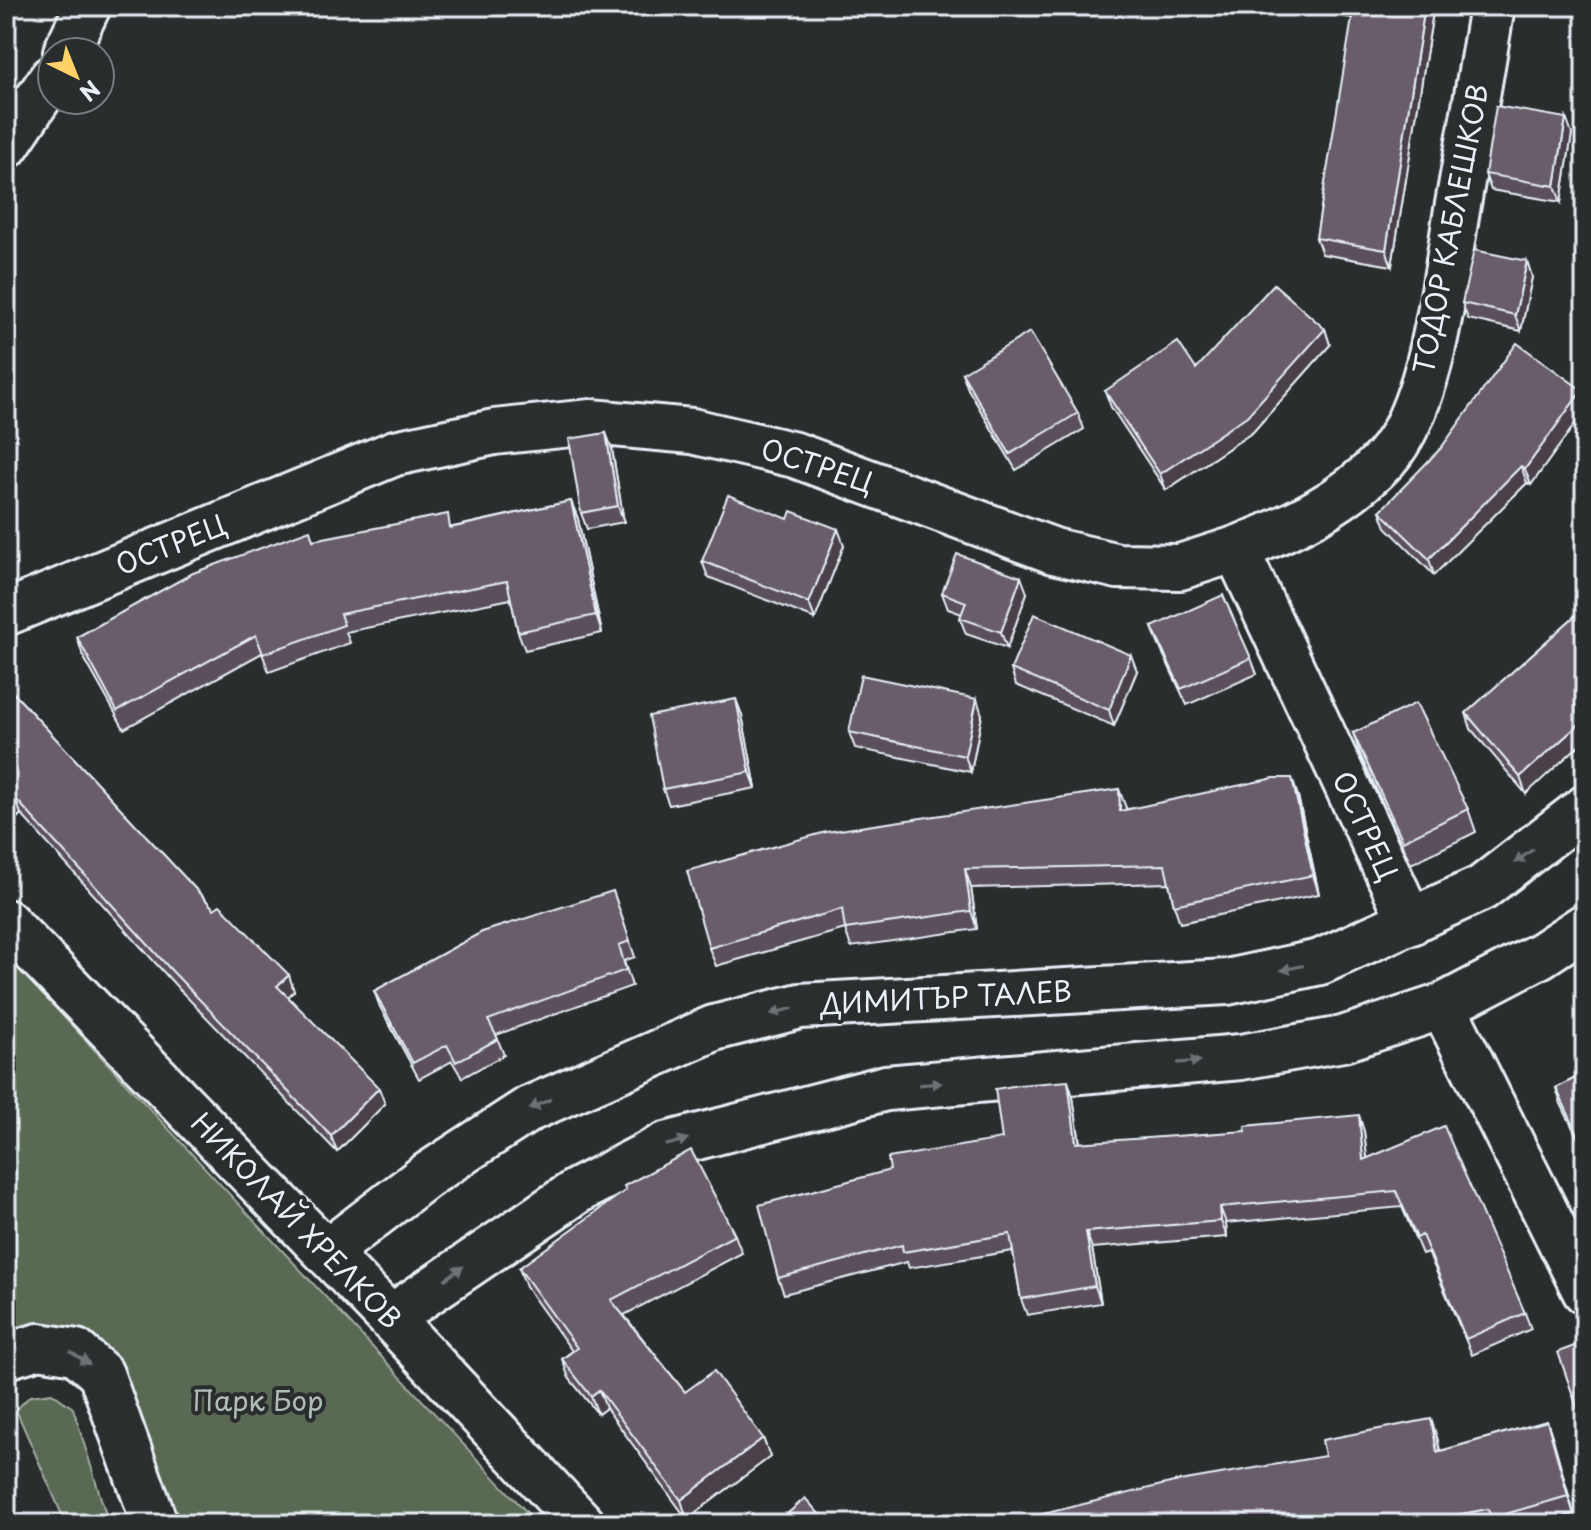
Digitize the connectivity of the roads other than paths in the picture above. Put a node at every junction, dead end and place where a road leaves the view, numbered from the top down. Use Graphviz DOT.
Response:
graph roads {
  1 [pos="88,6"];
  2 [pos="1492,6"];
  3 [pos="74,36"];
  4 [pos="36,102"];
  5 [pos="6,146"];
  6 [pos="1236,549"];
  7 [pos="6,613"];
  8 [pos="1585,808"];
  9 [pos="6,922"];
  10 [pos="1411,922"];
  11 [pos="1585,926"];
  12 [pos="1443,1006"];
  13 [pos="327,1252"];
  14 [pos="1585,1291"];
  15 [pos="390,1318"];
  16 [pos="6,1356"];
  17 [pos="155,1524"];
  18 [pos="582,1524"];
  1 -- 3 [label="street"];
  2 -- 6 [label="street, ТОДОР КАБЛЕШКОВ"];
  4 -- 5 [label="street"];
  6 -- 7 [label="street, ОСТРЕЦ"];
  6 -- 10 [label="street, ОСТРЕЦ"];
  8 -- 10 [label="street, ДИМИТЪР ТАЛЕВ, one-way"];
  9 -- 13 [label="street, НИКОЛАЙ ХРЕЛКОВ"];
  10 -- 13 [label="street, ДИМИТЪР ТАЛЕВ, one-way"];
  11 -- 12 [label="street"];
  12 -- 14 [label="street"];
  15 -- 12 [label="street, one-way"];
  13 -- 15 [label="street, НИКОЛАЙ ХРЕЛКОВ"];
  15 -- 18 [label="street, НИКОЛАЙ ХРЕЛКОВ"];
  16 -- 17 [label="street, one-way"];
}
